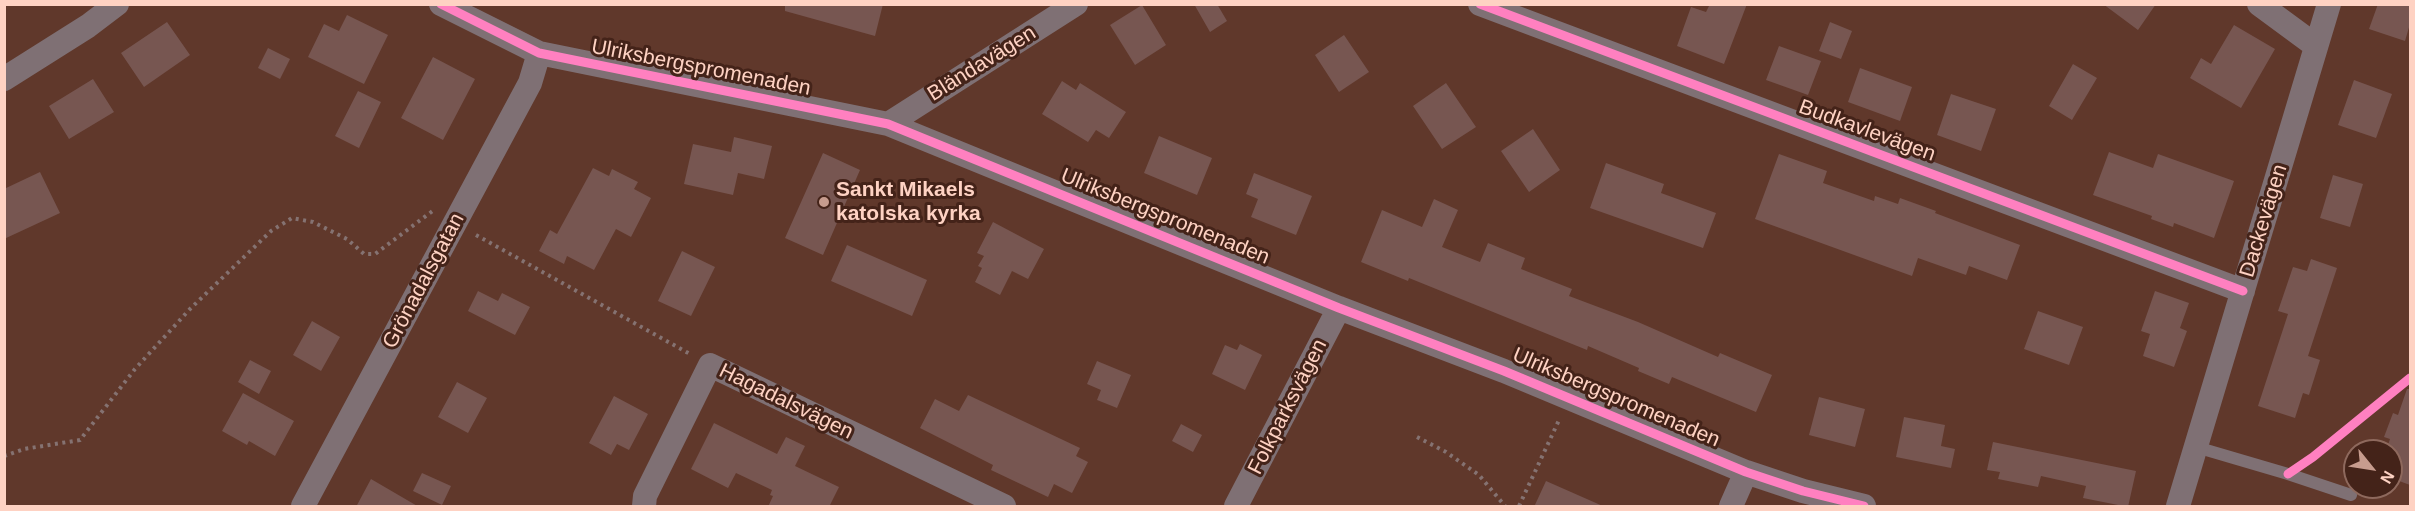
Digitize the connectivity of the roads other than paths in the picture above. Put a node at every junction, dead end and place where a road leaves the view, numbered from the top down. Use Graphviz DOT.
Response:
graph roads {
  1 [pos="117,4"];
  2 [pos="441,4"];
  3 [pos="1076,4"];
  4 [pos="1480,4"];
  5 [pos="2259,4"];
  6 [pos="2330,4"];
  7 [pos="2316,46"];
  8 [pos="540,53"];
  9 [pos="4,79"];
  10 [pos="888,124"];
  11 [pos="2243,291"];
  12 [pos="1339,308"];
  13 [pos="2196,447"];
  14 [pos="1746,472"];
  15 [pos="2343,492"];
  16 [pos="303,507"];
  17 [pos="644,507"];
  18 [pos="1004,507"];
  19 [pos="1236,507"];
  20 [pos="1731,507"];
  21 [pos="1864,507"];
  22 [pos="2178,507"];
  1 -- 9 [label="street"];
  2 -- 8 [label="street, Ulriksbergspromenaden"];
  3 -- 10 [label="street, Bländavägen"];
  4 -- 11 [label="street, Budkavlevägen"];
  5 -- 7 [label="street"];
  6 -- 7 [label="street, Dackevägen"];
  7 -- 11 [label="street, Dackevägen"];
  8 -- 10 [label="street, Ulriksbergspromenaden"];
  8 -- 16 [label="street, Grönadalsgatan"];
  10 -- 12 [label="street, Ulriksbergspromenaden"];
  11 -- 13 [label="street, Dackevägen"];
  12 -- 14 [label="street, Ulriksbergspromenaden"];
  12 -- 19 [label="street, Folkparksvägen"];
  13 -- 15 [label="lane"];
  13 -- 22 [label="street, Dackevägen"];
  14 -- 20 [label="street"];
  14 -- 21 [label="street, Ulriksbergspromenaden"];
  17 -- 18 [label="street, Hagadalsvägen"];
}
